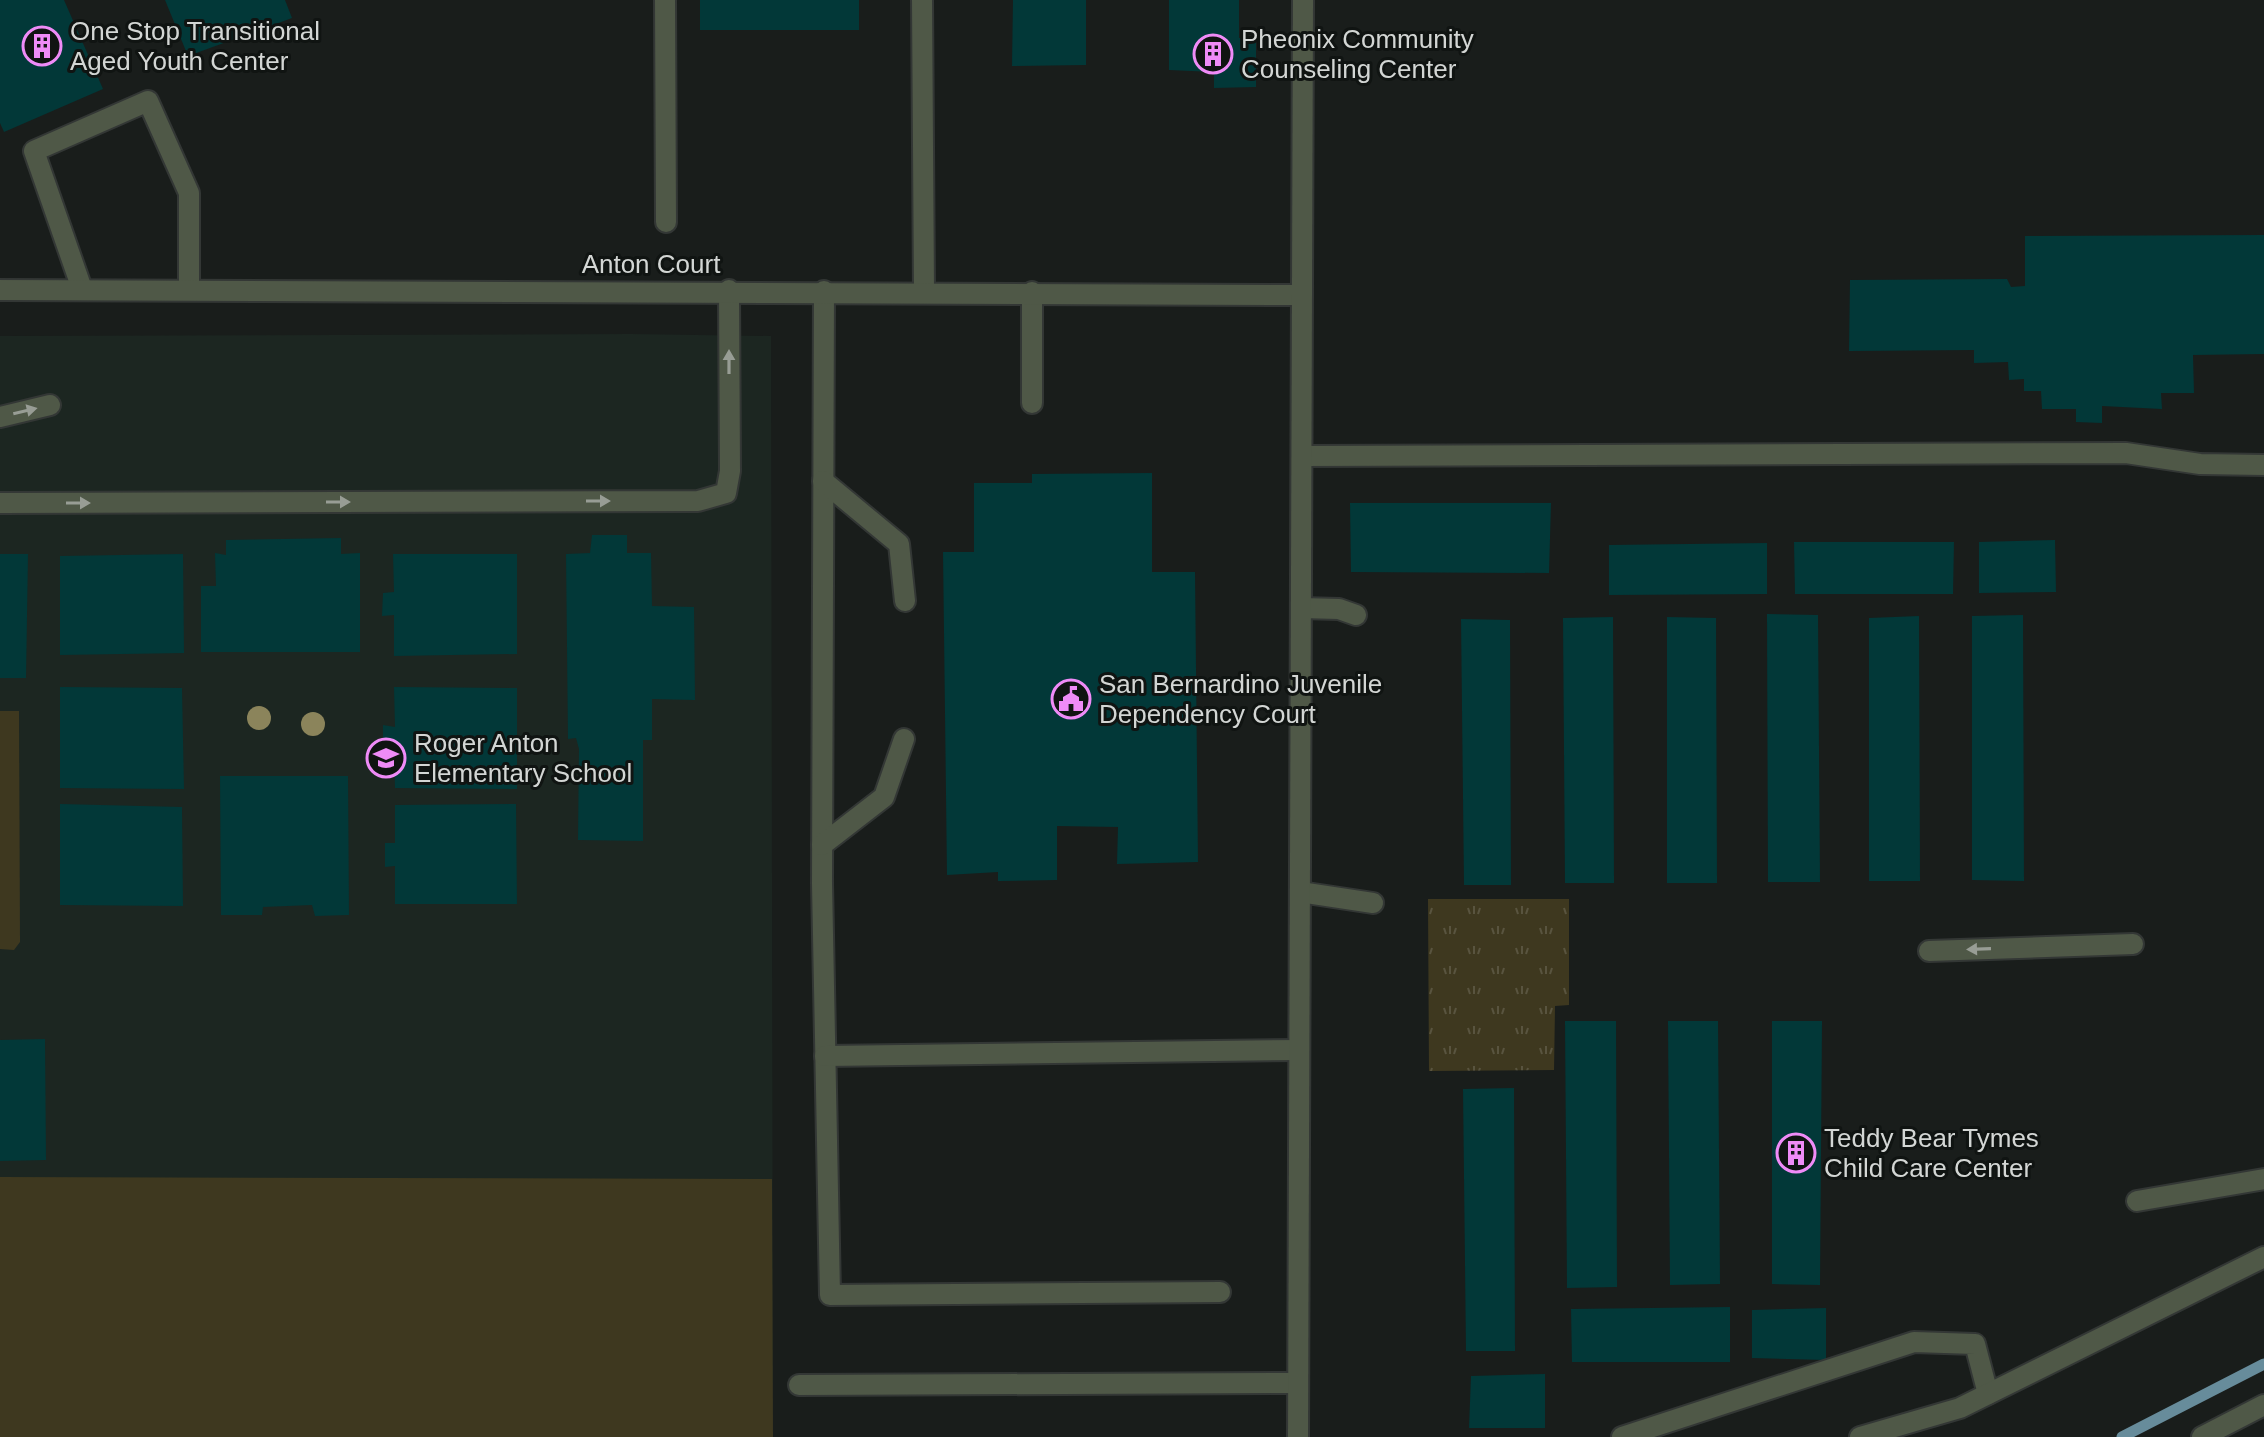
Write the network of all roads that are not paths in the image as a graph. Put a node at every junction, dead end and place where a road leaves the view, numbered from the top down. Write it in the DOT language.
graph roads {
  1 [pos="665,0"];
  2 [pos="922,0"];
  3 [pos="1303,0"];
  4 [pos="666,222"];
  5 [pos="189,288"];
  6 [pos="82,289"];
  7 [pos="0,290"];
  8 [pos="729,290"];
  9 [pos="824,291"];
  10 [pos="924,291"];
  11 [pos="1032,292"];
  12 [pos="1302,295"];
  13 [pos="1032,403"];
  14 [pos="50,405"];
  15 [pos="0,417"];
  16 [pos="1302,456"];
  17 [pos="2264,465"];
  18 [pos="823,481"];
  19 [pos="0,503"];
  20 [pos="905,601"];
  21 [pos="1301,608"];
  22 [pos="1356,615"];
  23 [pos="904,739"];
  24 [pos="822,845"];
  25 [pos="1300,892"];
  26 [pos="1373,903"];
  27 [pos="2133,944"];
  28 [pos="1929,951"];
  29 [pos="1299,1050"];
  30 [pos="825,1056"];
  31 [pos="2264,1179"];
  32 [pos="2137,1201"];
  33 [pos="2264,1257"];
  34 [pos="1220,1292"];
  35 [pos="1298,1383"];
  36 [pos="799,1385"];
  37 [pos="1988,1394"];
  38 [pos="2264,1405"];
  39 [pos="1298,1437"];
  40 [pos="1622,1437"];
  41 [pos="1860,1437"];
  42 [pos="2202,1437"];
  1 -- 4 [label="street"];
  2 -- 10 [label="street"];
  3 -- 12 [label="street"];
  5 -- 6 [label="street, Anton Court"];
  5 -- 6 [label="street"];
  5 -- 8 [label="street, Anton Court"];
  6 -- 7 [label="street, Anton Court"];
  8 -- 9 [label="street, Anton Court"];
  19 -- 8 [label="street, one-way"];
  9 -- 10 [label="street, Anton Court"];
  9 -- 18 [label="street"];
  10 -- 11 [label="street, Anton Court"];
  11 -- 12 [label="street, Anton Court"];
  11 -- 13 [label="street"];
  12 -- 16 [label="street"];
  15 -- 14 [label="street, one-way"];
  16 -- 17 [label="street"];
  16 -- 21 [label="street"];
  18 -- 20 [label="street"];
  18 -- 24 [label="street"];
  21 -- 22 [label="street"];
  21 -- 25 [label="street"];
  23 -- 24 [label="street"];
  24 -- 30 [label="street"];
  25 -- 26 [label="street"];
  25 -- 29 [label="street"];
  27 -- 28 [label="street, one-way"];
  29 -- 30 [label="street"];
  29 -- 35 [label="street"];
  30 -- 34 [label="street"];
  31 -- 32 [label="street"];
  33 -- 37 [label="street"];
  35 -- 36 [label="street"];
  35 -- 39 [label="street"];
  37 -- 40 [label="street"];
  37 -- 41 [label="street"];
  38 -- 42 [label="street"];
}
